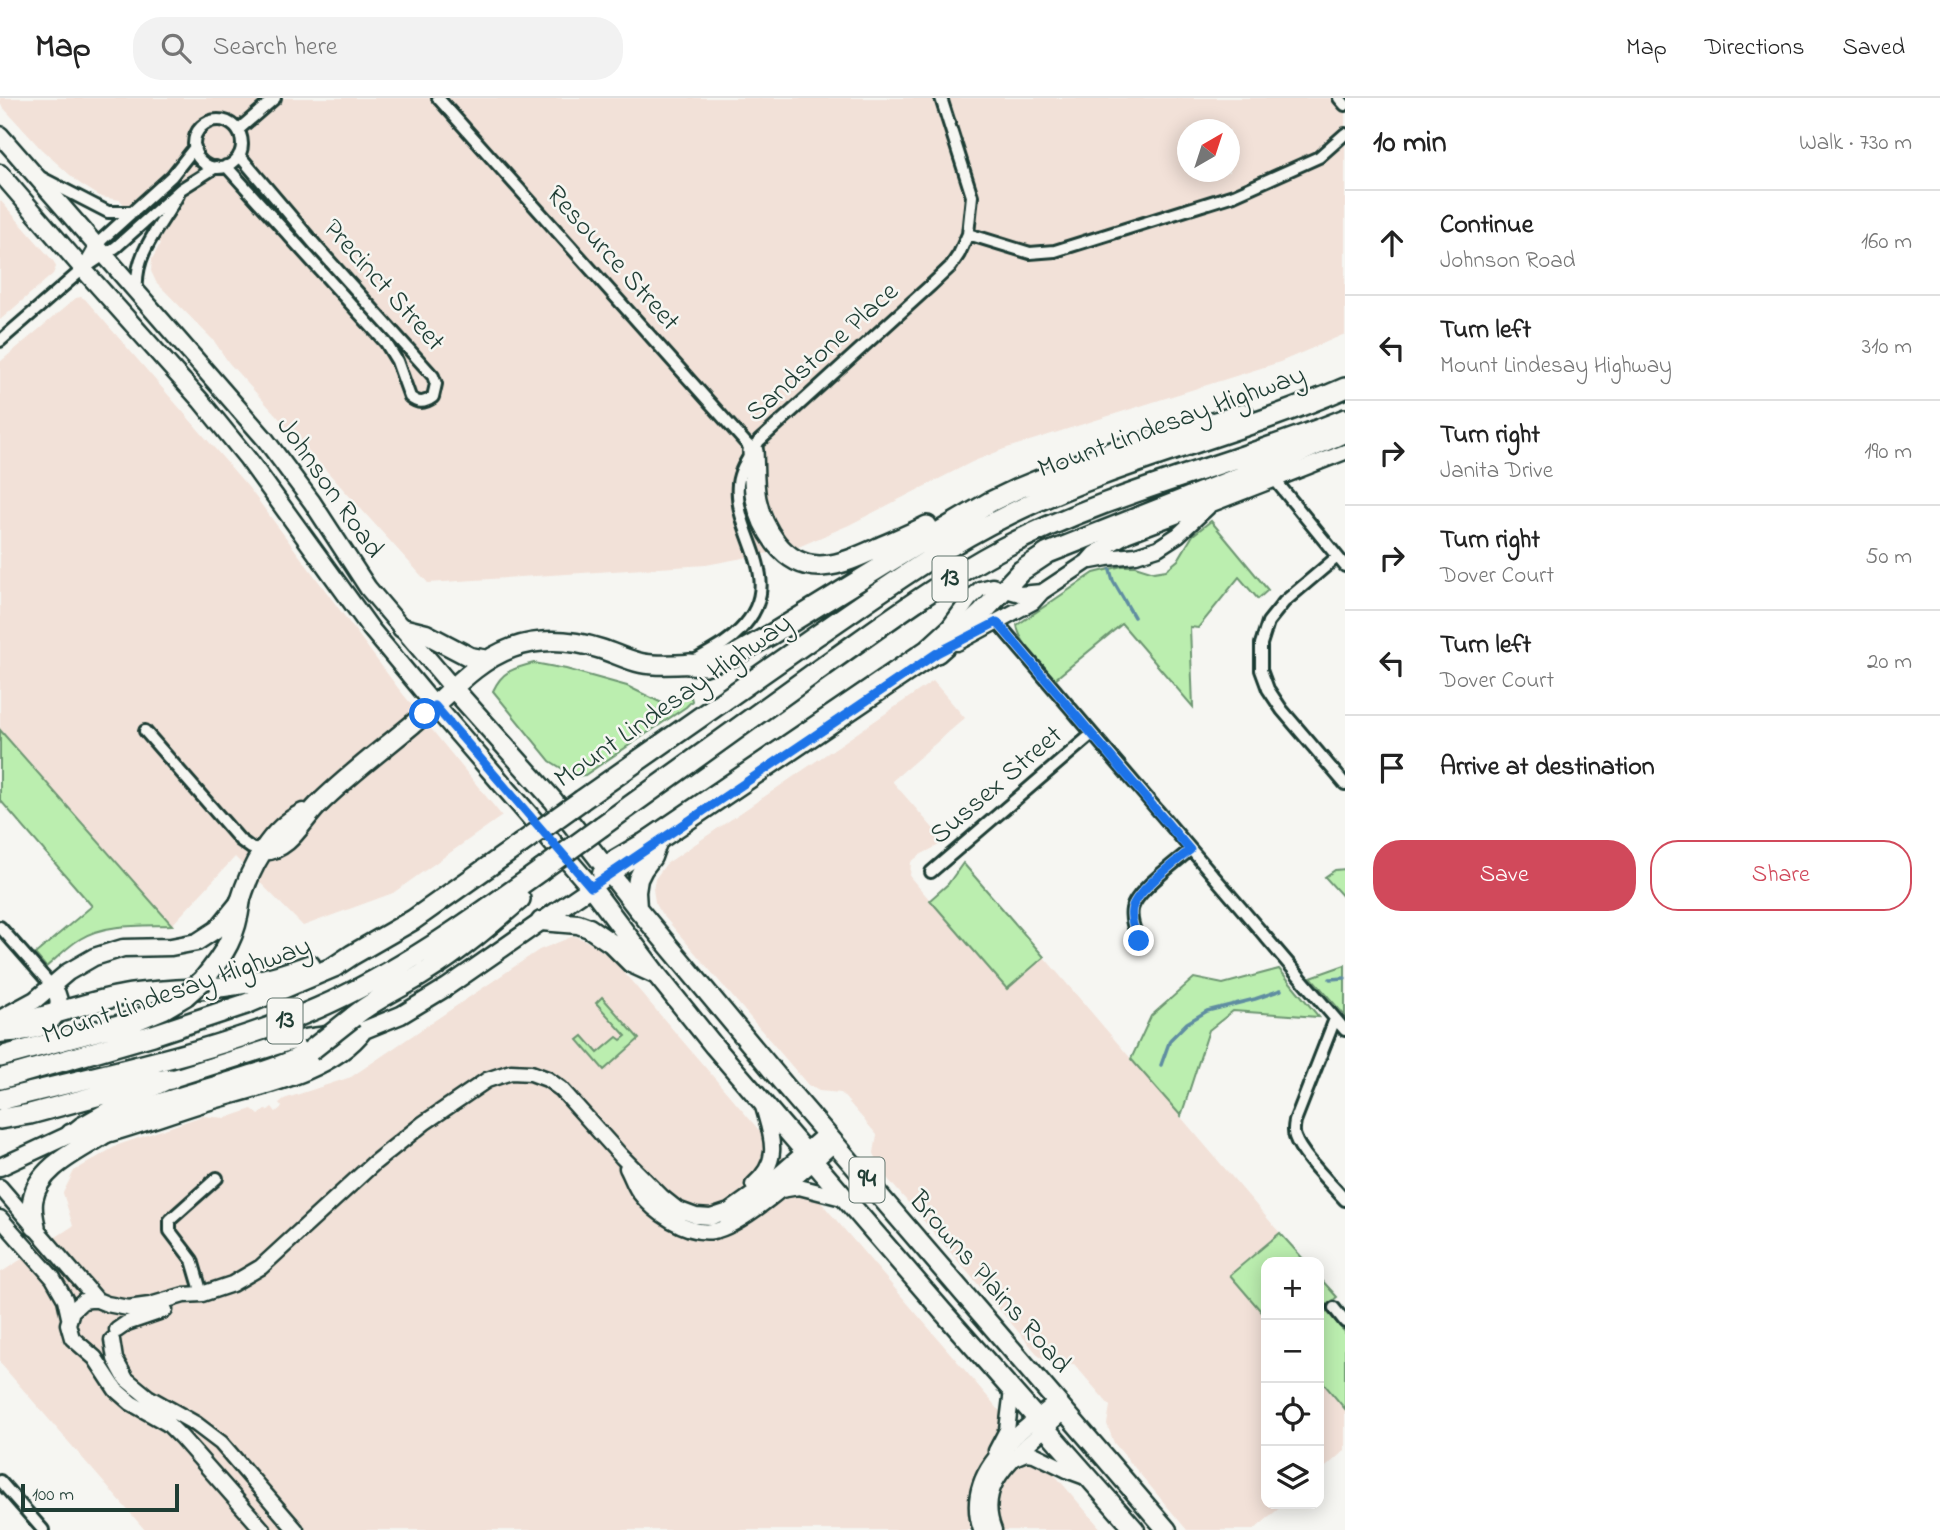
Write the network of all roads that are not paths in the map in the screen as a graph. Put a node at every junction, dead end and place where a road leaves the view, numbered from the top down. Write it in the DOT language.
graph roads {
  1 [pos="275,98"];
  2 [pos="438,98"];
  3 [pos="941,98"];
  4 [pos="1339,98"];
  5 [pos="1345,105"];
  6 [pos="238,130"];
  7 [pos="1345,134"];
  8 [pos="0,135"];
  9 [pos="195,147"];
  10 [pos="239,155"];
  11 [pos="221,167"];
  12 [pos="0,173"];
  13 [pos="34,173"];
  14 [pos="180,189"];
  15 [pos="275,198"];
  16 [pos="263,207"];
  17 [pos="134,212"];
  18 [pos="968,233"];
  19 [pos="101,250"];
  20 [pos="83,269"];
  21 [pos="137,292"];
  22 [pos="0,341"];
  23 [pos="1345,388"];
  24 [pos="1280,415"];
  25 [pos="1345,419"];
  26 [pos="1345,432"];
  27 [pos="753,451"];
  28 [pos="1345,452"];
  29 [pos="1275,480"];
  30 [pos="990,502"];
  31 [pos="1212,504"];
  32 [pos="1150,526"];
  33 [pos="1170,542"];
  34 [pos="1336,556"];
  35 [pos="1087,562"];
  36 [pos="1345,566"];
  37 [pos="1005,589"];
  38 [pos="1042,592"];
  39 [pos="997,622"];
  40 [pos="402,628"];
  41 [pos="937,653"];
  42 [pos="488,660"];
  43 [pos="689,664"];
  44 [pos="453,688"];
  45 [pos="435,706"];
  46 [pos="145,730"];
  47 [pos="1092,734"];
  48 [pos="1345,784"];
  49 [pos="657,843"];
  50 [pos="1190,850"];
  51 [pos="263,851"];
  52 [pos="608,870"];
  53 [pos="540,871"];
  54 [pos="931,872"];
  55 [pos="591,887"];
  56 [pos="240,902"];
  57 [pos="637,908"];
  58 [pos="541,921"];
  59 [pos="0,927"];
  60 [pos="1139,941"];
  61 [pos="352,955"];
  62 [pos="657,975"];
  63 [pos="52,986"];
  64 [pos="57,1012"];
  65 [pos="1335,1019"];
  66 [pos="0,1021"];
  67 [pos="358,1023"];
  68 [pos="1345,1030"];
  69 [pos="0,1034"];
  70 [pos="0,1056"];
  71 [pos="0,1079"];
  72 [pos="171,1079"];
  73 [pos="0,1100"];
  74 [pos="762,1102"];
  75 [pos="127,1115"];
  76 [pos="0,1119"];
  77 [pos="71,1134"];
  78 [pos="103,1135"];
  79 [pos="830,1138"];
  80 [pos="809,1156"];
  81 [pos="622,1157"];
  82 [pos="0,1167"];
  83 [pos="217,1178"];
  84 [pos="0,1187"];
  85 [pos="780,1190"];
  86 [pos="847,1199"];
  87 [pos="1345,1200"];
  88 [pos="743,1201"];
  89 [pos="0,1218"];
  90 [pos="35,1226"];
  91 [pos="202,1294"];
  92 [pos="102,1302"];
  93 [pos="1334,1308"];
  94 [pos="69,1317"];
  95 [pos="1345,1322"];
  96 [pos="115,1335"];
  97 [pos="83,1347"];
  98 [pos="1012,1390"];
  99 [pos="1061,1407"];
  100 [pos="1041,1423"];
  101 [pos="1013,1458"];
  102 [pos="993,1459"];
  103 [pos="1090,1479"];
  104 [pos="0,1481"];
  105 [pos="43,1530"];
  106 [pos="262,1530"];
  107 [pos="296,1530"];
  108 [pos="981,1530"];
  109 [pos="995,1530"];
  110 [pos="1135,1530"];
  111 [pos="1167,1530"];
  1 -- 6 [label="street"];
  2 -- 27 [label="street, Resource Street"];
  3 -- 18 [label="street, Sandstone Place"];
  4 -- 5 [label="street"];
  6 -- 9 [label="street"];
  6 -- 10 [label="street"];
  7 -- 18 [label="street"];
  8 -- 13 [label="main road, Johnson Road"];
  9 -- 11 [label="street"];
  9 -- 17 [label="street"];
  10 -- 11 [label="street"];
  10 -- 15 [label="street, Precinct Street"];
  11 -- 14 [label="street"];
  11 -- 16 [label="street, Precinct Street"];
  12 -- 20 [label="main road, Johnson Road"];
  13 -- 17 [label="street"];
  13 -- 19 [label="main road, Johnson Road"];
  14 -- 19 [label="street"];
  14 -- 21 [label="street"];
  15 -- 16 [label="street"];
  15 -- 16 [label="street, Precinct Street"];
  17 -- 19 [label="street"];
  18 -- 27 [label="street, Sandstone Place"];
  19 -- 20 [label="street"];
  19 -- 21 [label="main road, Johnson Road"];
  20 -- 22 [label="street"];
  20 -- 45 [label="main road, Johnson Road"];
  21 -- 40 [label="main road, Johnson Road"];
  23 -- 24 [label="highway, Mount Lindesay Highway / 13"];
  24 -- 30 [label="highway"];
  24 -- 61 [label="highway, Mount Lindesay Highway / 13, bridge"];
  25 -- 53 [label="highway, Mount Lindesay Highway / 13, bridge"];
  26 -- 37 [label="highway"];
  27 -- 30 [label="highway"];
  27 -- 43 [label="street, Sandstone Place"];
  28 -- 29 [label="street"];
  29 -- 31 [label="street"];
  29 -- 34 [label="street"];
  30 -- 43 [label="highway"];
  31 -- 32 [label="street"];
  31 -- 33 [label="street"];
  32 -- 33 [label="street"];
  32 -- 35 [label="street"];
  33 -- 35 [label="street"];
  34 -- 36 [label="street"];
  34 -- 48 [label="street"];
  35 -- 38 [label="street"];
  37 -- 38 [label="street"];
  37 -- 41 [label="highway"];
  37 -- 52 [label="street"];
  38 -- 39 [label="street"];
  39 -- 41 [label="street"];
  39 -- 47 [label="street"];
  40 -- 42 [label="main road"];
  40 -- 44 [label="main road, Johnson Road"];
  41 -- 49 [label="main road"];
  42 -- 43 [label="main road, Mount Lindesay Highway"];
  42 -- 44 [label="main road, Mount Lindesay Highway"];
  44 -- 45 [label="main road, Mount Lindesay Highway"];
  44 -- 52 [label="main road, Johnson Road"];
  45 -- 51 [label="main road, Mount Lindesay Highway"];
  45 -- 55 [label="main road, Johnson Road"];
  46 -- 51 [label="street"];
  47 -- 50 [label="street"];
  47 -- 54 [label="street, Sussex Street"];
  49 -- 52 [label="main road"];
  49 -- 57 [label="main road"];
  50 -- 60 [label="street"];
  50 -- 65 [label="street"];
  51 -- 56 [label="main road, Mount Lindesay Highway"];
  52 -- 55 [label="main road"];
  52 -- 57 [label="main road, Browns Plains Road / 94"];
  53 -- 67 [label="highway"];
  53 -- 73 [label="highway, Mount Lindesay Highway / 13"];
  55 -- 58 [label="main road"];
  55 -- 62 [label="main road, Browns Plains Road / 94"];
  56 -- 63 [label="main road"];
  56 -- 70 [label="highway, bridge"];
  57 -- 79 [label="main road, Browns Plains Road / 94"];
  58 -- 62 [label="main road"];
  58 -- 67 [label="main road"];
  59 -- 63 [label="street"];
  61 -- 64 [label="highway"];
  61 -- 71 [label="highway, Mount Lindesay Highway / 13"];
  62 -- 74 [label="main road, Browns Plains Road / 94"];
  63 -- 64 [label="main road"];
  63 -- 66 [label="main road"];
  64 -- 66 [label="highway"];
  64 -- 69 [label="main road"];
  65 -- 68 [label="street"];
  65 -- 87 [label="street"];
  67 -- 72 [label="main road"];
  67 -- 75 [label="highway, bridge"];
  67 -- 78 [label="main road"];
  72 -- 76 [label="highway"];
  72 -- 77 [label="main road"];
  74 -- 80 [label="main road, Browns Plains Road / 94"];
  74 -- 88 [label="street"];
  75 -- 77 [label="highway"];
  75 -- 78 [label="highway"];
  77 -- 82 [label="main road"];
  78 -- 90 [label="highway"];
  79 -- 80 [label="street"];
  79 -- 99 [label="main road, Browns Plains Road / 94"];
  80 -- 85 [label="street"];
  80 -- 86 [label="main road, Browns Plains Road / 94"];
  80 -- 88 [label="street"];
  81 -- 85 [label="street"];
  81 -- 88 [label="street"];
  81 -- 91 [label="street"];
  83 -- 91 [label="street"];
  84 -- 90 [label="street"];
  85 -- 86 [label="street"];
  86 -- 98 [label="main road, Browns Plains Road / 94"];
  89 -- 94 [label="street"];
  90 -- 92 [label="street"];
  91 -- 92 [label="street"];
  91 -- 96 [label="street"];
  92 -- 94 [label="street"];
  92 -- 96 [label="street"];
  93 -- 95 [label="street"];
  94 -- 97 [label="street"];
  96 -- 97 [label="street"];
  96 -- 107 [label="street"];
  97 -- 106 [label="street"];
  98 -- 100 [label="main road, Browns Plains Road / 94"];
  98 -- 102 [label="street"];
  99 -- 100 [label="street"];
  99 -- 111 [label="main road, Browns Plains Road / 94"];
  100 -- 101 [label="street"];
  100 -- 102 [label="street"];
  100 -- 103 [label="main road, Browns Plains Road / 94"];
  101 -- 103 [label="street"];
  101 -- 109 [label="street"];
  102 -- 108 [label="street"];
  103 -- 110 [label="main road, Browns Plains Road / 94"];
  104 -- 105 [label="street"];
}
